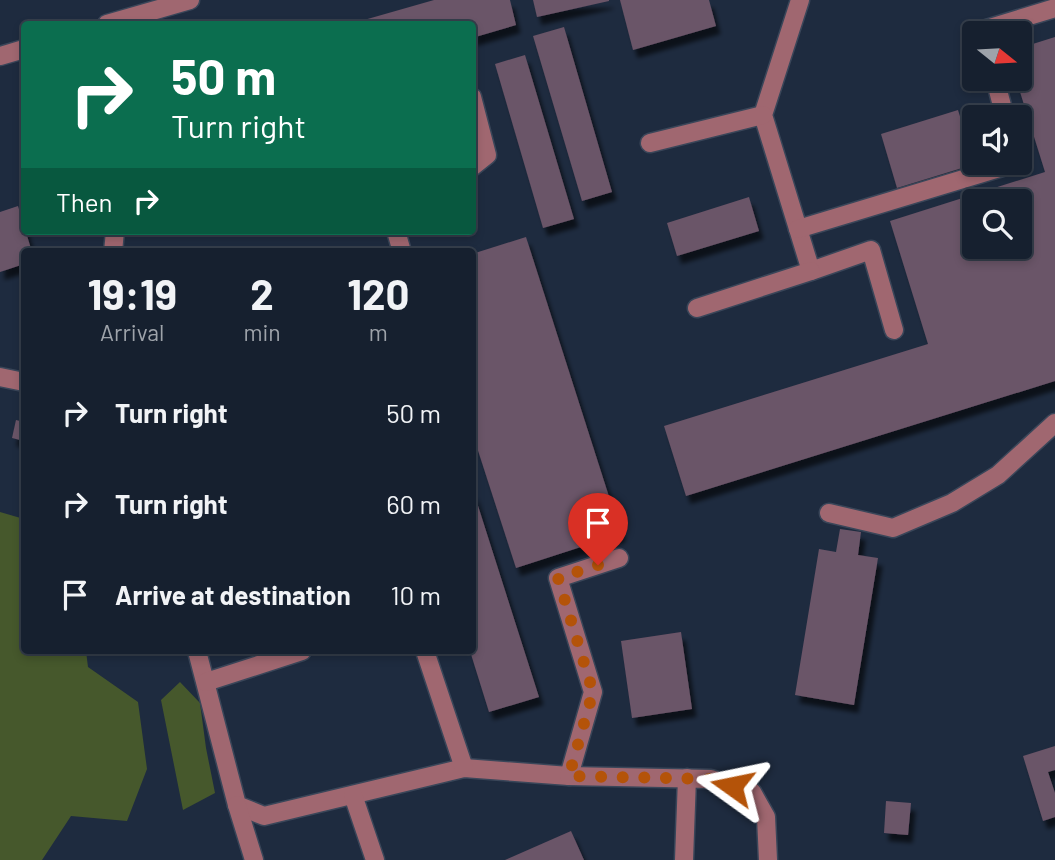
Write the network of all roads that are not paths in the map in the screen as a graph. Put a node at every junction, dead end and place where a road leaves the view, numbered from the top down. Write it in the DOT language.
graph roads {
  1 [pos="190,0"];
  2 [pos="800,0"];
  3 [pos="1055,8"];
  4 [pos="117,21"];
  5 [pos="1012,21"];
  6 [pos="21,50"];
  7 [pos="0,56"];
  8 [pos="476,114"];
  9 [pos="762,116"];
  10 [pos="650,143"];
  11 [pos="476,164"];
  12 [pos="976,175"];
  13 [pos="798,229"];
  14 [pos="811,271"];
  15 [pos="697,308"];
  16 [pos="894,330"];
  17 [pos="0,377"];
  18 [pos="21,381"];
  19 [pos="1055,423"];
  20 [pos="829,513"];
  21 [pos="619,558"];
  22 [pos="198,654"];
  23 [pos="293,654"];
  24 [pos="426,654"];
  25 [pos="206,682"];
  26 [pos="464,768"];
  27 [pos="569,776"];
  28 [pos="687,778"];
  29 [pos="354,795"];
  30 [pos="237,805"];
  31 [pos="254,860"];
  32 [pos="375,860"];
  33 [pos="684,860"];
  34 [pos="768,860"];
  1 -- 4 [label="lane"];
  2 -- 9 [label="lane"];
  3 -- 5 [label="lane"];
  6 -- 7 [label="lane"];
  8 -- 11 [label="lane"];
  9 -- 10 [label="lane"];
  9 -- 13 [label="lane"];
  12 -- 13 [label="lane"];
  13 -- 14 [label="lane"];
  14 -- 15 [label="lane"];
  14 -- 16 [label="lane"];
  17 -- 18 [label="lane"];
  19 -- 20 [label="lane"];
  21 -- 27 [label="lane"];
  22 -- 25 [label="lane"];
  23 -- 25 [label="lane"];
  24 -- 26 [label="lane"];
  25 -- 30 [label="lane"];
  26 -- 27 [label="lane"];
  26 -- 29 [label="lane"];
  27 -- 28 [label="lane"];
  28 -- 33 [label="lane"];
  28 -- 34 [label="lane"];
  29 -- 30 [label="lane"];
  29 -- 32 [label="lane"];
  30 -- 31 [label="lane"];
}
